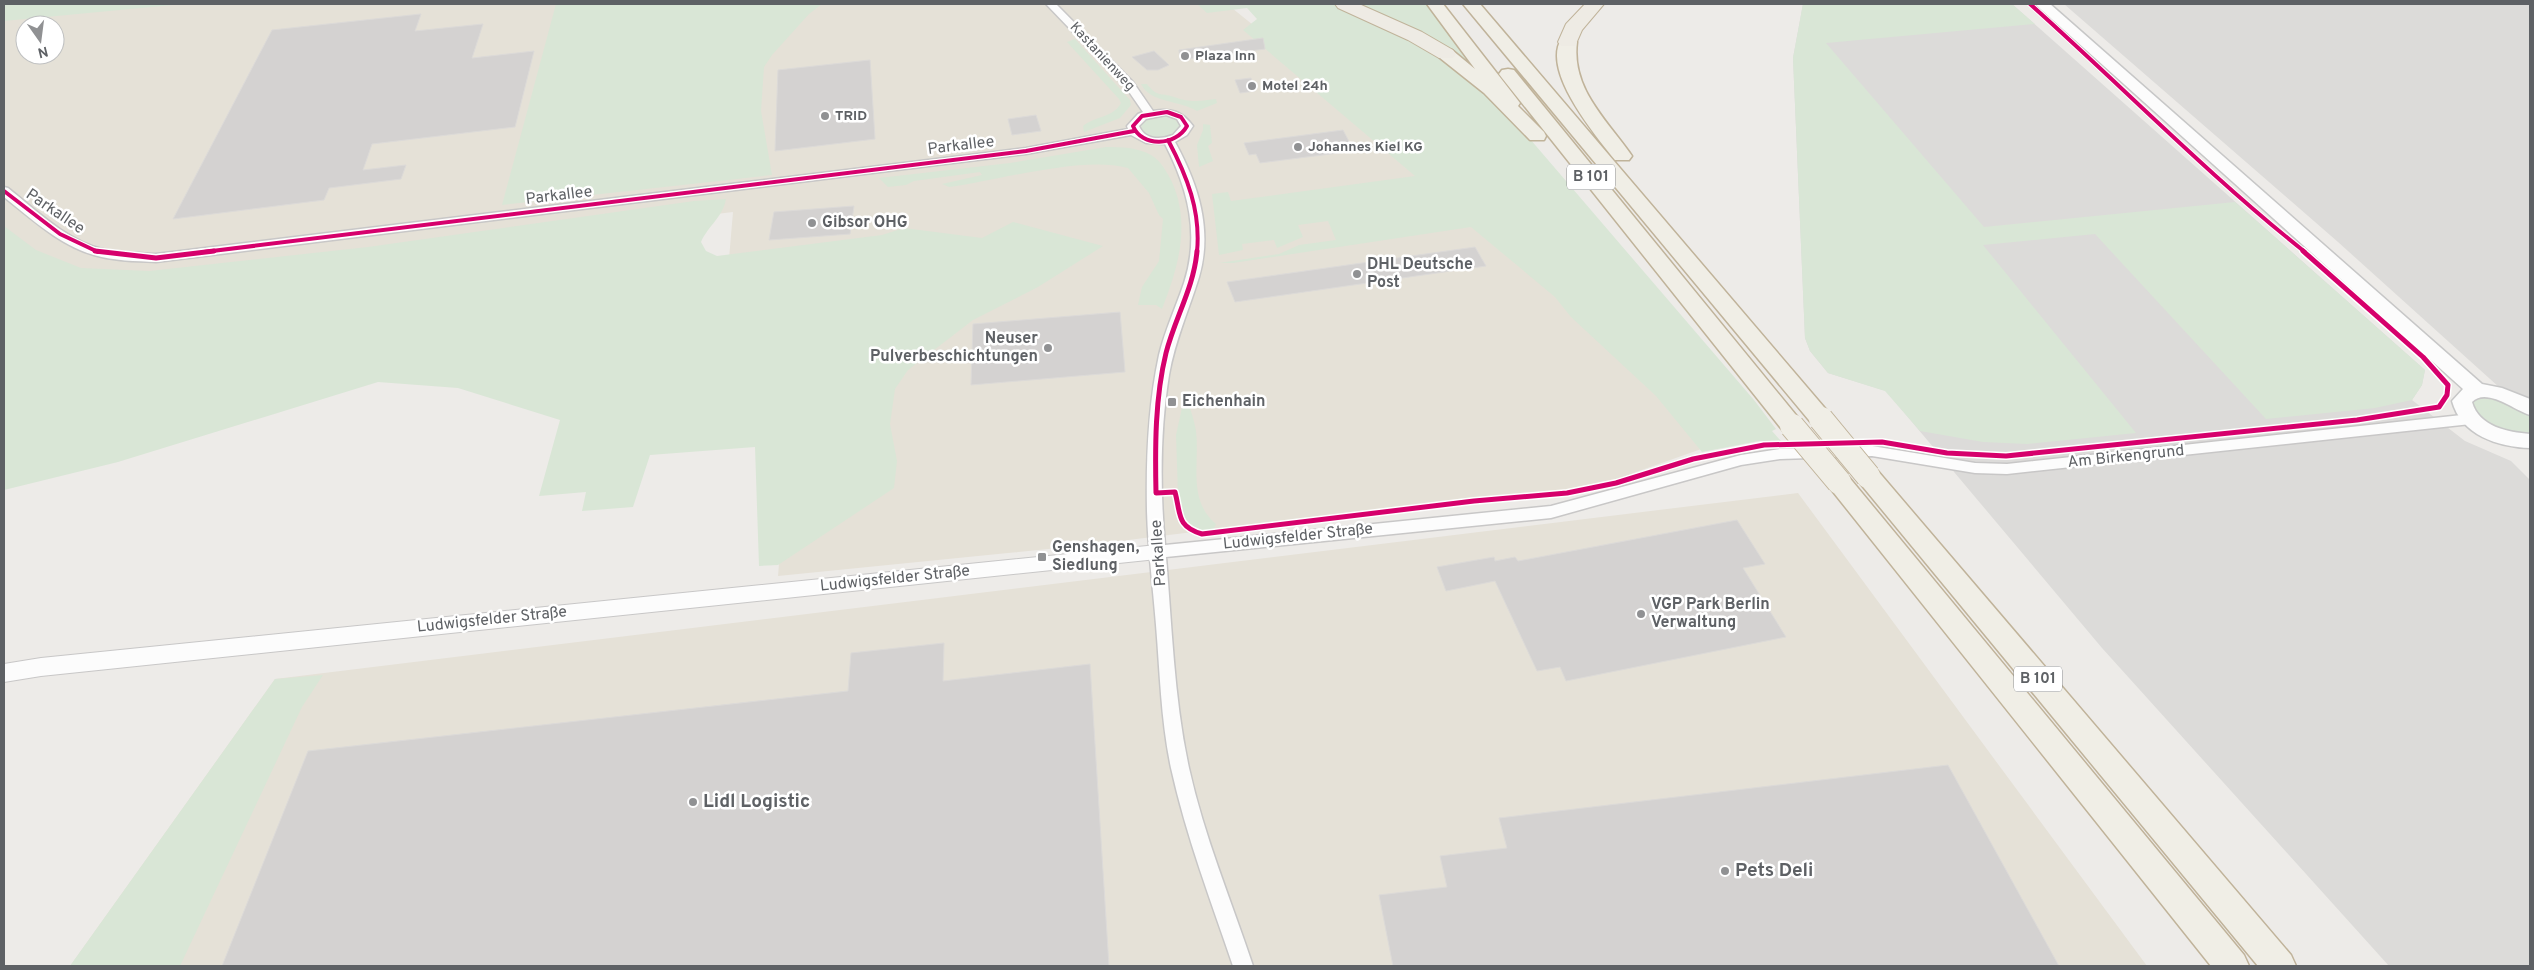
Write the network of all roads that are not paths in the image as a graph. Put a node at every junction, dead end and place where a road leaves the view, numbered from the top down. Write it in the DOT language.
graph roads {
  1 [pos="1051,4"];
  2 [pos="1344,4"];
  3 [pos="1435,4"];
  4 [pos="1452,4"];
  5 [pos="1471,4"];
  6 [pos="1489,4"];
  7 [pos="1595,4"];
  8 [pos="2042,4"];
  9 [pos="1568,42"];
  10 [pos="1446,54"];
  11 [pos="1150,114"];
  12 [pos="1134,131"];
  13 [pos="1537,136"];
  14 [pos="1168,140"];
  15 [pos="1622,156"];
  16 [pos="4,191"];
  17 [pos="1758,342"];
  18 [pos="1730,349"];
  19 [pos="2478,392"];
  20 [pos="2530,408"];
  21 [pos="2471,419"];
  22 [pos="2530,440"];
  23 [pos="1780,454"];
  24 [pos="1157,552"];
  25 [pos="4,673"];
  26 [pos="1243,966"];
  27 [pos="2232,966"];
  28 [pos="2279,966"];
  1 -- 11 [label="street, Kastanienweg"];
  2 -- 10 [label="highway"];
  3 -- 13 [label="highway, B 101"];
  4 -- 18 [label="highway, B 101"];
  5 -- 17 [label="highway, B 101"];
  6 -- 15 [label="highway, B 101"];
  7 -- 9 [label="highway"];
  8 -- 19 [label="main road"];
  9 -- 15 [label="highway"];
  10 -- 13 [label="highway"];
  11 -- 12 [label="street"];
  11 -- 14 [label="street"];
  12 -- 14 [label="street"];
  12 -- 16 [label="street, Parkallee"];
  13 -- 18 [label="highway, B 101"];
  14 -- 24 [label="street, Parkallee"];
  15 -- 17 [label="highway, B 101"];
  17 -- 28 [label="highway, B 101, bridge"];
  18 -- 27 [label="highway, B 101, bridge"];
  19 -- 20 [label="main road"];
  19 -- 21 [label="main road"];
  21 -- 22 [label="main road"];
  21 -- 23 [label="street, Am Birkengrund"];
  23 -- 24 [label="street, Ludwigsfelder Straße"];
  24 -- 25 [label="street, Ludwigsfelder Straße"];
  24 -- 26 [label="street, Parkallee"];
}
